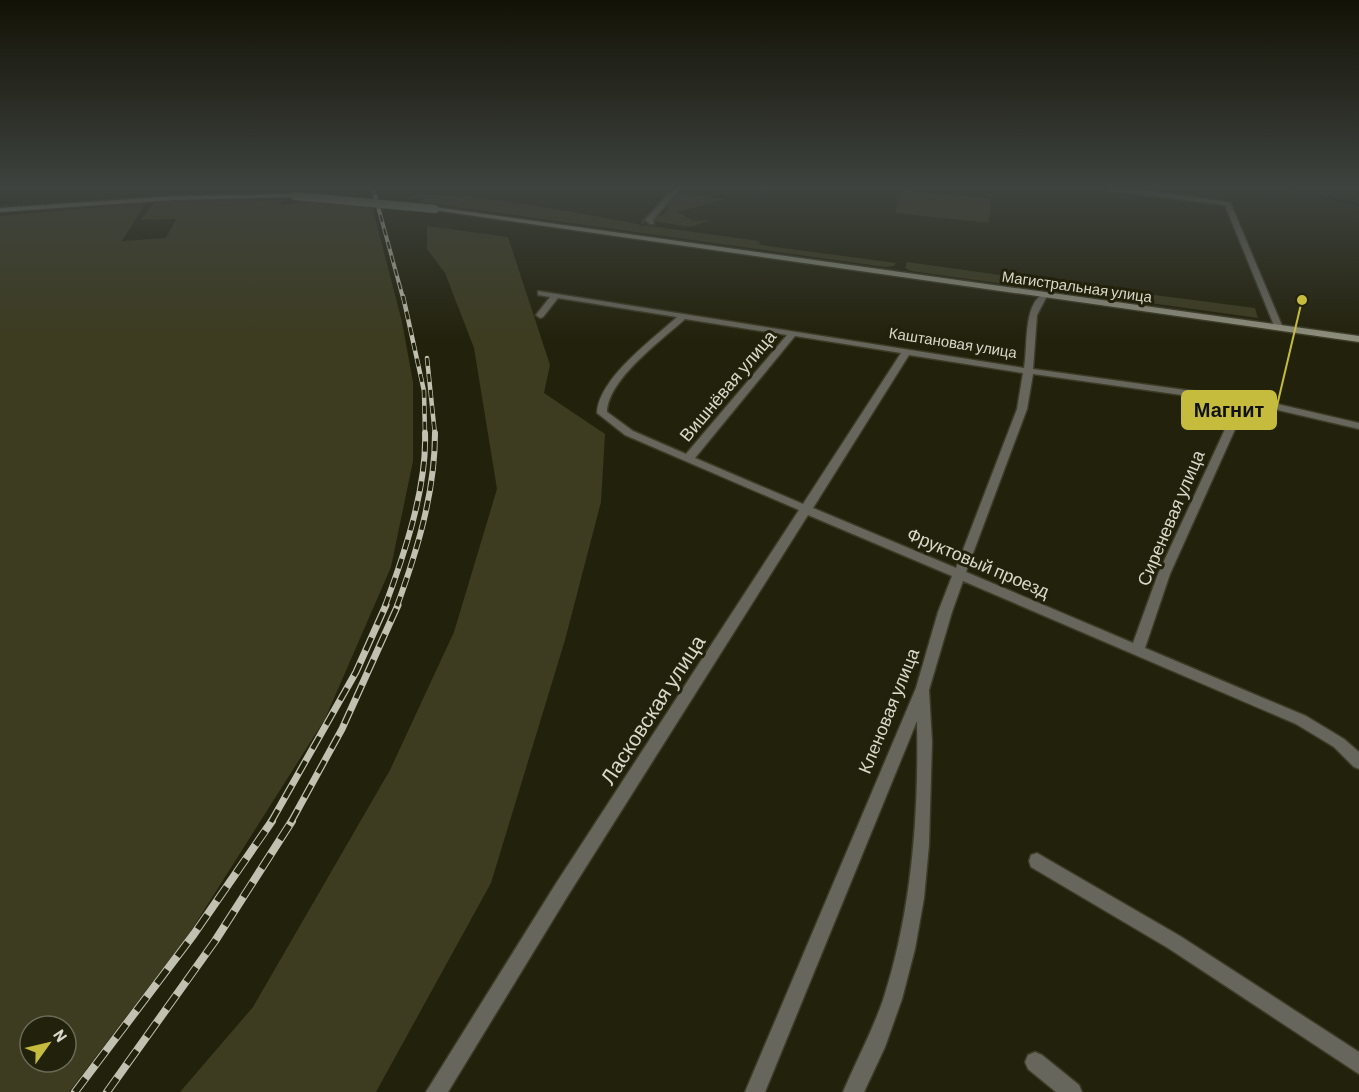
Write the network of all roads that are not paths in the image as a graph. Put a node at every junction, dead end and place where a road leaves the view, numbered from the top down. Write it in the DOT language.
graph roads {
  1 [pos="635,239"];
  2 [pos="1244,239"];
  3 [pos="541,293"];
  4 [pos="555,296"];
  5 [pos="1042,300"];
  6 [pos="540,315"];
  7 [pos="682,317"];
  8 [pos="1280,328"];
  9 [pos="792,334"];
  10 [pos="1359,339"];
  11 [pos="907,351"];
  12 [pos="1028,370"];
  13 [pos="1236,400"];
  14 [pos="1359,426"];
  15 [pos="688,459"];
  16 [pos="807,510"];
  17 [pos="961,574"];
  18 [pos="1137,650"];
  19 [pos="923,688"];
  20 [pos="1359,762"];
  21 [pos="1036,861"];
  22 [pos="1035,1062"];
  23 [pos="1359,1064"];
  24 [pos="436,1092"];
  25 [pos="755,1092"];
  26 [pos="853,1092"];
  27 [pos="1072,1092"];
  1 -- 5 [label="main road, Магистральная улица, bridge"];
  2 -- 8 [label="street"];
  3 -- 4 [label="street, Каштановая улица"];
  4 -- 6 [label="street"];
  4 -- 7 [label="street, Каштановая улица"];
  5 -- 8 [label="main road, Магистральная улица"];
  5 -- 12 [label="street, Кленовая улица"];
  7 -- 9 [label="street, Каштановая улица"];
  7 -- 15 [label="street, Фруктовый проезд"];
  8 -- 10 [label="main road, Магистральная улица"];
  9 -- 11 [label="street, Каштановая улица"];
  9 -- 15 [label="street, Вишнёвая улица"];
  11 -- 12 [label="street, Каштановая улица"];
  11 -- 16 [label="street, Ласковская улица"];
  12 -- 13 [label="street, Каштановая улица"];
  12 -- 17 [label="street, Кленовая улица"];
  13 -- 14 [label="street, Каштановая улица"];
  13 -- 18 [label="street, Сиреневая улица"];
  15 -- 16 [label="street, Фруктовый проезд"];
  16 -- 17 [label="street, Фруктовый проезд"];
  16 -- 24 [label="street, Ласковская улица"];
  17 -- 18 [label="street, Фруктовый проезд"];
  17 -- 19 [label="street, Кленовая улица"];
  18 -- 20 [label="street, Фруктовый проезд"];
  19 -- 25 [label="street, Кленовая улица"];
  19 -- 26 [label="street"];
  21 -- 23 [label="street"];
  22 -- 27 [label="street"];
}
